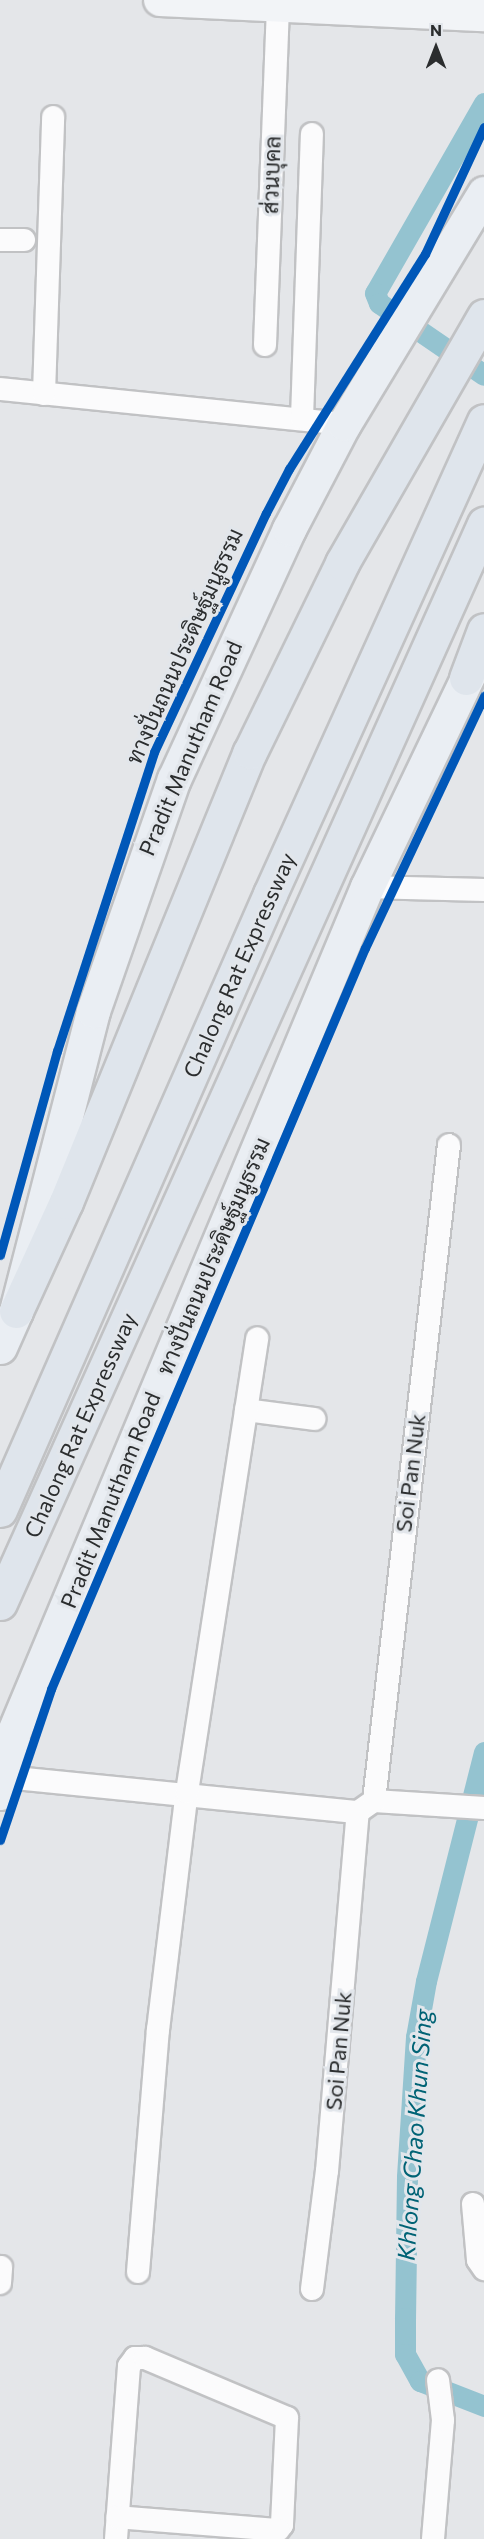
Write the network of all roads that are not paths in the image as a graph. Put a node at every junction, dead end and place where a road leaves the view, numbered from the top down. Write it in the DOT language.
graph roads {
  1 [pos="160,0"];
  2 [pos="278,3"];
  3 [pos="416,6"];
  4 [pos="480,15"];
  5 [pos="54,117"];
  6 [pos="312,134"];
  7 [pos="484,193"];
  8 [pos="0,240"];
  9 [pos="24,240"];
  10 [pos="484,316"];
  11 [pos="265,345"];
  12 [pos="0,389"];
  13 [pos="44,394"];
  14 [pos="302,418"];
  15 [pos="484,421"];
  16 [pos="344,424"];
  17 [pos="484,524"];
  18 [pos="484,630"];
  19 [pos="484,644"];
  20 [pos="466,678"];
  21 [pos="367,887"];
  22 [pos="484,890"];
  23 [pos="449,1145"];
  24 [pos="16,1311"];
  25 [pos="257,1338"];
  26 [pos="0,1347"];
  27 [pos="246,1410"];
  28 [pos="314,1419"];
  29 [pos="0,1510"];
  30 [pos="0,1603"];
  31 [pos="2,1778"];
  32 [pos="187,1792"];
  33 [pos="366,1807"];
  34 [pos="484,1808"];
  35 [pos="473,2204"];
  36 [pos="484,2269"];
  37 [pos="138,2272"];
  38 [pos="312,2289"];
  39 [pos="440,2390"];
  40 [pos="117,2528"];
  41 [pos="434,2539"];
  1 -- 2 [label="main road"];
  2 -- 3 [label="main road"];
  2 -- 11 [label="street, ส่วนบุคล"];
  3 -- 4 [label="main road"];
  5 -- 13 [label="street"];
  6 -- 14 [label="street"];
  7 -- 16 [label="main road, Pradit Manutham Road"];
  8 -- 9 [label="street"];
  10 -- 24 [label="highway"];
  12 -- 13 [label="street"];
  13 -- 14 [label="street"];
  14 -- 16 [label="street"];
  15 -- 29 [label="highway, Chalong Rat Expressway"];
  16 -- 24 [label="main road, Pradit Manutham Road"];
  17 -- 30 [label="highway, Chalong Rat Expressway"];
  18 -- 20 [label="highway"];
  19 -- 20 [label="main road, Pradit Manutham Road"];
  20 -- 21 [label="main road, Pradit Manutham Road"];
  21 -- 22 [label="street"];
  21 -- 31 [label="main road, Pradit Manutham Road"];
  23 -- 33 [label="street, Soi Pan Nuk"];
  24 -- 26 [label="main road, Pradit Manutham Road"];
  25 -- 27 [label="street"];
  27 -- 28 [label="street"];
  27 -- 32 [label="street"];
  31 -- 32 [label="street"];
  32 -- 33 [label="street"];
  32 -- 37 [label="street"];
  33 -- 34 [label="street"];
  33 -- 38 [label="street, Soi Pan Nuk"];
  35 -- 36 [label="street"];
  39 -- 41 [label="street"];
  40 -- 40 [label="street"];
}
